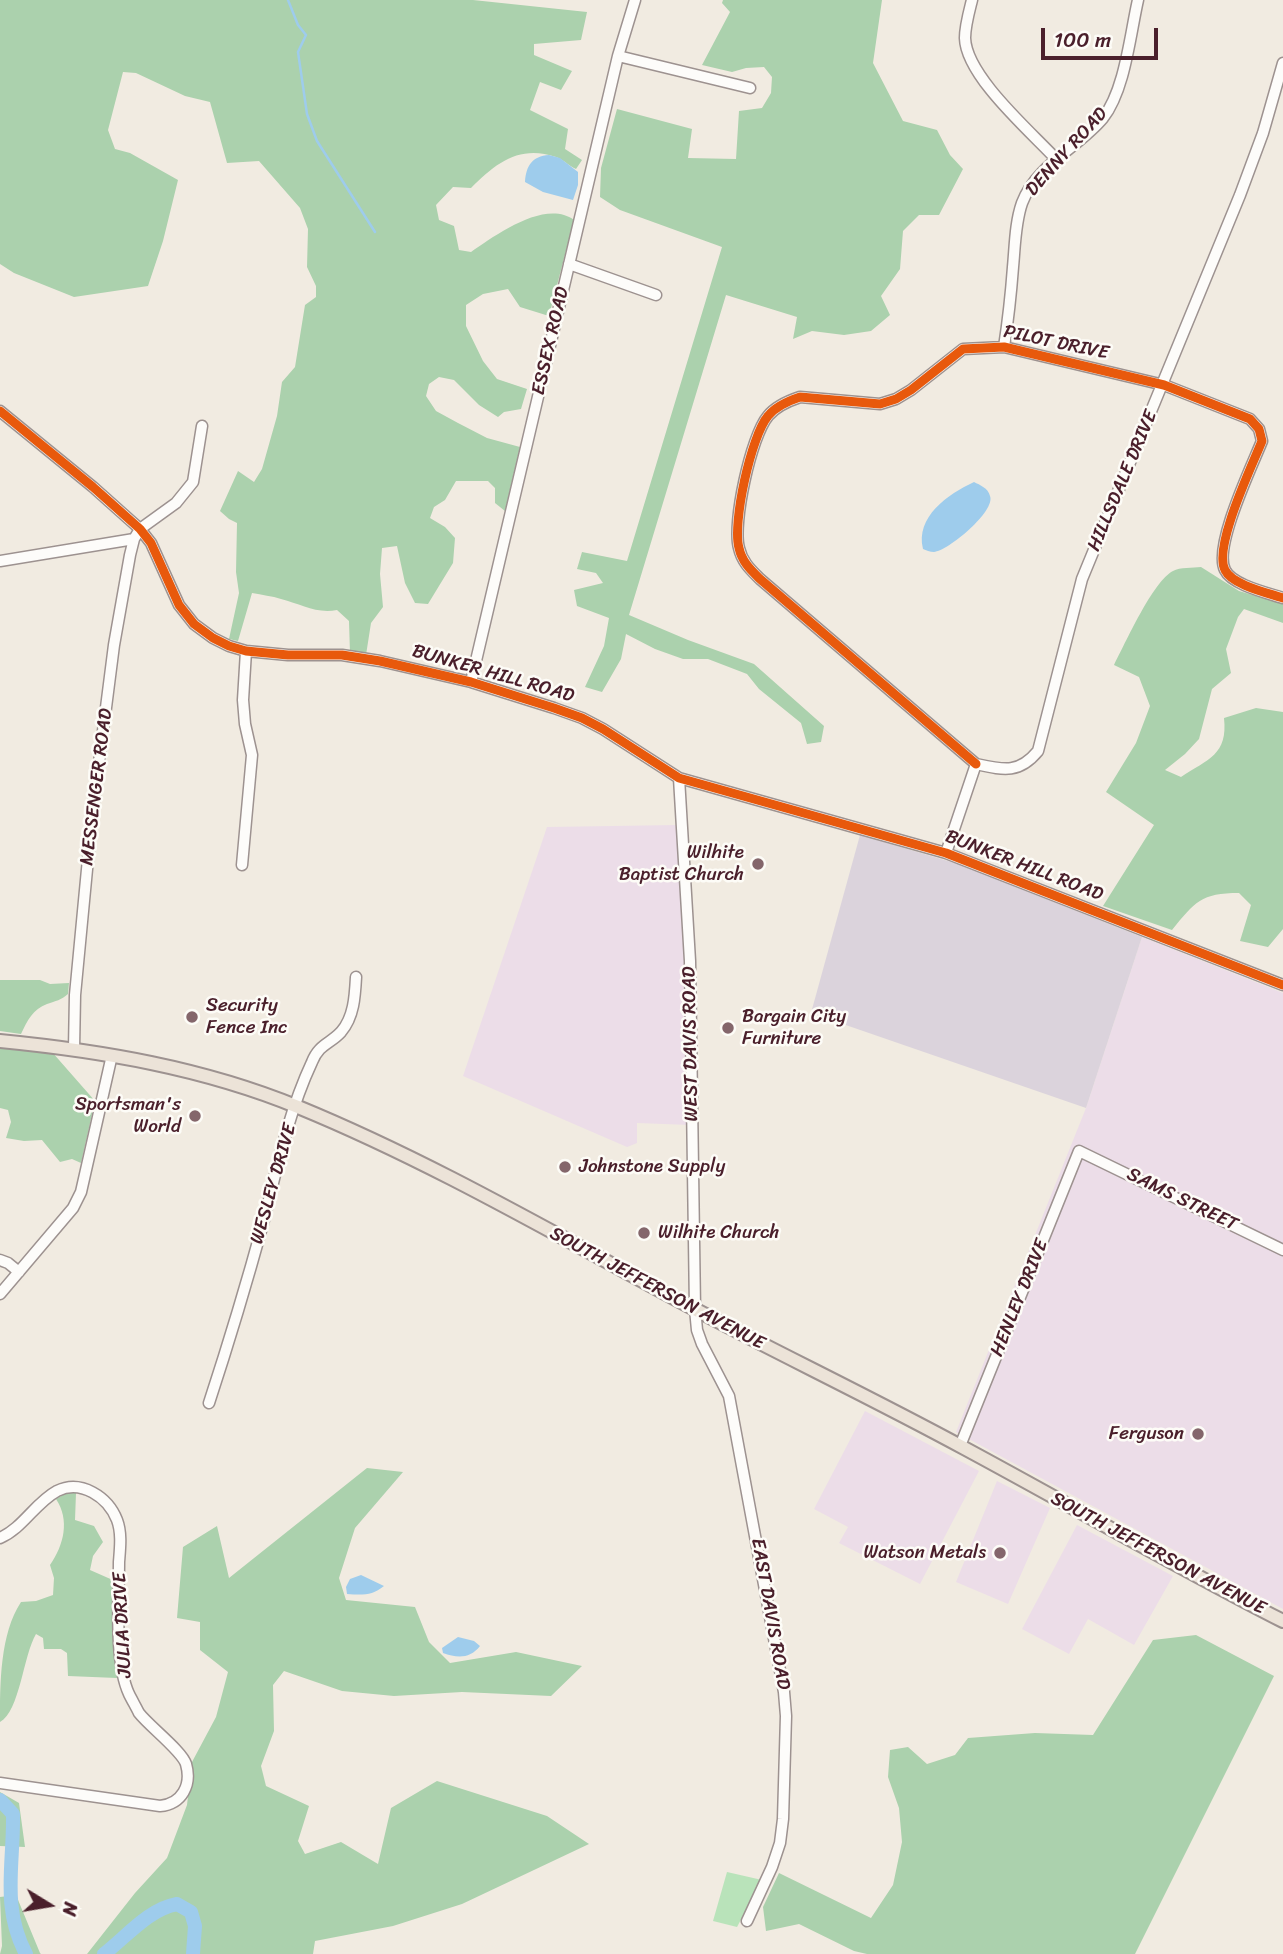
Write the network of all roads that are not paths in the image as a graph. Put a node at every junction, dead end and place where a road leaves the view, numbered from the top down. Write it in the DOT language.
graph roads {
  1 [pos="635,0"];
  2 [pos="972,0"];
  3 [pos="1138,0"];
  4 [pos="618,56"];
  5 [pos="1283,63"];
  6 [pos="750,88"];
  7 [pos="1056,159"];
  8 [pos="569,264"];
  9 [pos="656,295"];
  10 [pos="1004,347"];
  11 [pos="1164,385"];
  12 [pos="0,411"];
  13 [pos="202,426"];
  14 [pos="140,529"];
  15 [pos="134,539"];
  16 [pos="0,561"];
  17 [pos="1283,598"];
  18 [pos="246,651"];
  19 [pos="471,682"];
  20 [pos="976,764"];
  21 [pos="679,778"];
  22 [pos="946,853"];
  23 [pos="242,865"];
  24 [pos="356,976"];
  25 [pos="1283,985"];
  26 [pos="0,1041"];
  27 [pos="74,1049"];
  28 [pos="111,1055"];
  29 [pos="296,1106"];
  30 [pos="1079,1151"];
  31 [pos="1283,1250"];
  32 [pos="0,1261"];
  33 [pos="19,1272"];
  34 [pos="0,1294"];
  35 [pos="695,1309"];
  36 [pos="209,1403"];
  37 [pos="960,1446"];
  38 [pos="0,1538"];
  39 [pos="1283,1621"];
  40 [pos="0,1783"];
  41 [pos="747,1921"];
  1 -- 4 [label="street, ESSEX ROAD"];
  2 -- 7 [label="street"];
  3 -- 7 [label="street, DENNY ROAD"];
  4 -- 6 [label="street"];
  4 -- 8 [label="street, ESSEX ROAD"];
  5 -- 11 [label="street, HILLSDALE DRIVE"];
  7 -- 10 [label="street, DENNY ROAD"];
  8 -- 9 [label="street"];
  8 -- 19 [label="street, ESSEX ROAD"];
  10 -- 11 [label="street, PILOT DRIVE"];
  10 -- 20 [label="street, PILOT DRIVE"];
  11 -- 17 [label="street, PILOT DRIVE"];
  11 -- 20 [label="street, HILLSDALE DRIVE"];
  12 -- 14 [label="street, BUNKER HILL ROAD"];
  13 -- 14 [label="street"];
  14 -- 15 [label="street, MESSENGER ROAD"];
  14 -- 18 [label="street, BUNKER HILL ROAD"];
  15 -- 16 [label="street"];
  15 -- 27 [label="street, MESSENGER ROAD"];
  18 -- 19 [label="street, BUNKER HILL ROAD"];
  18 -- 23 [label="street"];
  19 -- 21 [label="street, BUNKER HILL ROAD"];
  20 -- 22 [label="street"];
  21 -- 22 [label="street, BUNKER HILL ROAD"];
  21 -- 35 [label="street, WEST DAVIS ROAD"];
  22 -- 25 [label="street, BUNKER HILL ROAD"];
  24 -- 29 [label="street, WESLEY DRIVE"];
  26 -- 27 [label="main road, SOUTH JEFFERSON AVENUE"];
  27 -- 28 [label="main road, SOUTH JEFFERSON AVENUE"];
  28 -- 29 [label="main road, SOUTH JEFFERSON AVENUE"];
  28 -- 33 [label="street"];
  29 -- 35 [label="main road, SOUTH JEFFERSON AVENUE"];
  29 -- 36 [label="street, WESLEY DRIVE"];
  30 -- 31 [label="street, SAMS STREET"];
  30 -- 37 [label="street, HENLEY DRIVE"];
  32 -- 33 [label="street"];
  33 -- 34 [label="street"];
  35 -- 37 [label="main road, SOUTH JEFFERSON AVENUE"];
  35 -- 41 [label="street, EAST DAVIS ROAD"];
  37 -- 39 [label="main road, SOUTH JEFFERSON AVENUE"];
  38 -- 40 [label="street, JULIA DRIVE"];
}
